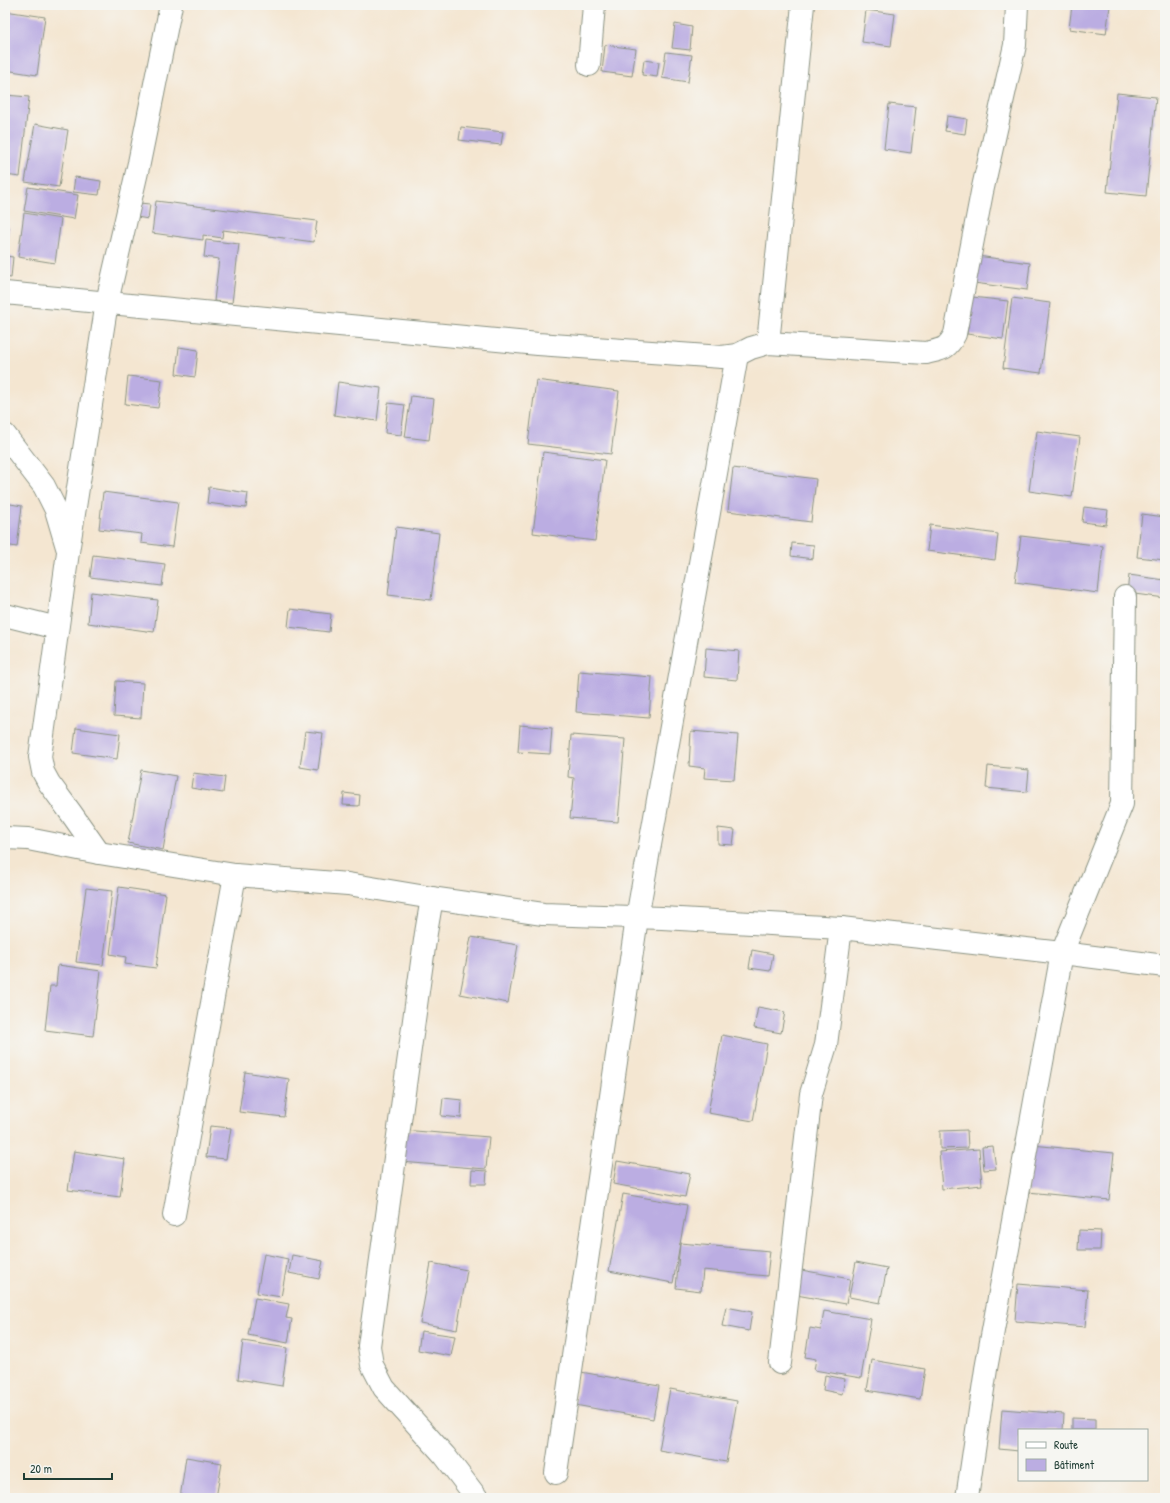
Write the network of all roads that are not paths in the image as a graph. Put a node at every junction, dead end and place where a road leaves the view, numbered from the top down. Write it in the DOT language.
graph roads {
  1 [pos="171,5"];
  2 [pos="594,5"];
  3 [pos="803,5"];
  4 [pos="1018,5"];
  5 [pos="589,65"];
  6 [pos="5,293"];
  7 [pos="107,302"];
  8 [pos="768,344"];
  9 [pos="737,355"];
  10 [pos="5,435"];
  11 [pos="68,552"];
  12 [pos="1125,597"];
  13 [pos="5,615"];
  14 [pos="57,628"];
  15 [pos="5,838"];
  16 [pos="99,853"];
  17 [pos="235,875"];
  18 [pos="432,898"];
  19 [pos="637,918"];
  20 [pos="841,928"];
  21 [pos="1062,953"];
  22 [pos="1165,966"];
  23 [pos="174,1215"];
  24 [pos="780,1363"];
  25 [pos="556,1473"];
  26 [pos="476,1498"];
  27 [pos="967,1498"];
  1 -- 7 [label="street"];
  2 -- 5 [label="street"];
  3 -- 8 [label="street"];
  4 -- 8 [label="street"];
  6 -- 7 [label="street"];
  7 -- 9 [label="street"];
  7 -- 11 [label="street"];
  8 -- 9 [label="street"];
  9 -- 19 [label="street"];
  10 -- 11 [label="street"];
  11 -- 14 [label="street"];
  12 -- 21 [label="street"];
  13 -- 14 [label="street"];
  14 -- 16 [label="street"];
  15 -- 16 [label="street"];
  16 -- 17 [label="street"];
  17 -- 18 [label="street"];
  17 -- 23 [label="street"];
  18 -- 19 [label="street"];
  18 -- 26 [label="street"];
  19 -- 20 [label="street"];
  19 -- 25 [label="street"];
  20 -- 21 [label="street"];
  20 -- 24 [label="street"];
  21 -- 22 [label="street"];
  21 -- 27 [label="street"];
}
